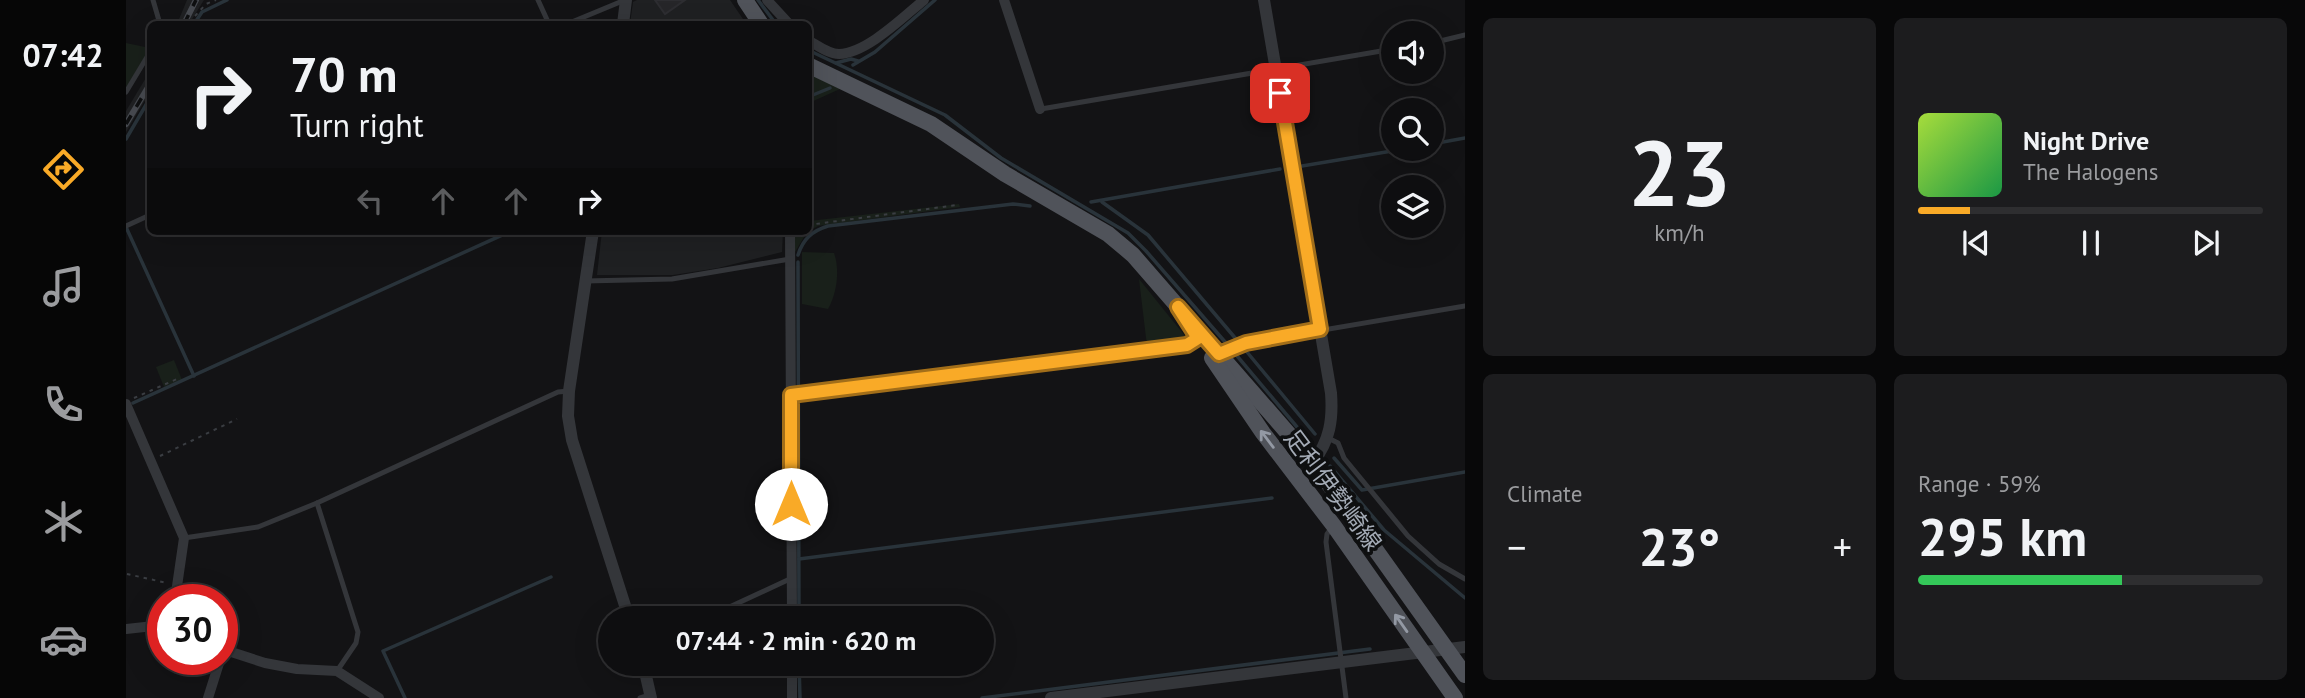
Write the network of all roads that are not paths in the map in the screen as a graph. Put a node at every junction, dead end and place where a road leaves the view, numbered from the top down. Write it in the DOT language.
graph roads {
  1 [pos="153,0"];
  2 [pos="538,0"];
  3 [pos="625,0"];
  4 [pos="745,0"];
  5 [pos="767,0"];
  6 [pos="924,0"];
  7 [pos="1004,0"];
  8 [pos="1264,0"];
  9 [pos="159,21"];
  10 [pos="548,21"];
  11 [pos="574,21"];
  12 [pos="623,21"];
  13 [pos="759,21"];
  14 [pos="786,21"];
  15 [pos="1465,36"];
  16 [pos="1444,40"];
  17 [pos="812,42"];
  18 [pos="1381,51"];
  19 [pos="147,57"];
  20 [pos="812,67"];
  21 [pos="1275,68"];
  22 [pos="126,92"];
  23 [pos="1040,109"];
  24 [pos="147,216"];
  25 [pos="126,226"];
  26 [pos="592,235"];
  27 [pos="790,235"];
  28 [pos="790,259"];
  29 [pos="585,281"];
  30 [pos="1465,306"];
  31 [pos="1178,307"];
  32 [pos="1320,329"];
  33 [pos="1198,338"];
  34 [pos="1219,354"];
  35 [pos="569,391"];
  36 [pos="791,395"];
  37 [pos="127,408"];
  38 [pos="1328,438"];
  39 [pos="1284,461"];
  40 [pos="1314,462"];
  41 [pos="317,503"];
  42 [pos="1334,526"];
  43 [pos="184,538"];
  44 [pos="792,579"];
  45 [pos="1465,579"];
  46 [pos="178,584"];
  47 [pos="625,606"];
  48 [pos="732,606"];
  49 [pos="792,606"];
  50 [pos="147,627"];
  51 [pos="126,629"];
  52 [pos="1465,647"];
  53 [pos="1447,649"];
  54 [pos="1423,651"];
  55 [pos="238,655"];
  56 [pos="1341,661"];
  57 [pos="337,671"];
  58 [pos="215,675"];
  59 [pos="1465,675"];
  60 [pos="644,676"];
  61 [pos="792,676"];
  62 [pos="647,697"];
  63 [pos="208,698"];
  64 [pos="379,698"];
  65 [pos="792,698"];
  66 [pos="1051,698"];
  67 [pos="1346,698"];
  68 [pos="1455,698"];
  1 -- 9 [label="lane"];
  2 -- 10 [label="lane"];
  3 -- 11 [label="lane"];
  3 -- 12 [label="street"];
  4 -- 13 [label="main road"];
  5 -- 14 [label="street"];
  6 -- 17 [label="street"];
  7 -- 23 [label="street"];
  8 -- 21 [label="street"];
  15 -- 16 [label="lane"];
  18 -- 21 [label="lane"];
  19 -- 22 [label="lane"];
  20 -- 31 [label="main road, 足利伊勢崎線"];
  21 -- 23 [label="lane"];
  21 -- 32 [label="street"];
  24 -- 25 [label="lane"];
  26 -- 29 [label="street"];
  27 -- 28 [label="street"];
  28 -- 29 [label="lane"];
  28 -- 36 [label="street"];
  29 -- 35 [label="street"];
  30 -- 32 [label="lane"];
  31 -- 33 [label="main road, 足利伊勢崎線"];
  31 -- 34 [label="main road, 足利伊勢崎線"];
  32 -- 34 [label="lane"];
  32 -- 38 [label="street"];
  33 -- 36 [label="lane"];
  39 -- 33 [label="main road, 足利伊勢崎線, one-way"];
  34 -- 40 [label="main road, 足利伊勢崎線"];
  35 -- 41 [label="lane"];
  35 -- 47 [label="street"];
  36 -- 44 [label="street"];
  37 -- 43 [label="street"];
  38 -- 40 [label="street"];
  38 -- 45 [label="lane"];
  39 -- 40 [label="main road"];
  39 -- 42 [label="main road, 足利伊勢崎線"];
  40 -- 42 [label="main road"];
  40 -- 53 [label="main road, 足利伊勢崎線"];
  41 -- 43 [label="lane"];
  41 -- 57 [label="lane"];
  54 -- 42 [label="main road, 足利伊勢崎線, one-way"];
  42 -- 56 [label="lane"];
  43 -- 46 [label="street"];
  44 -- 48 [label="lane"];
  44 -- 49 [label="street"];
  50 -- 51 [label="street"];
  52 -- 53 [label="street"];
  53 -- 54 [label="street"];
  53 -- 59 [label="main road, 足利伊勢崎線"];
  54 -- 56 [label="street"];
  54 -- 68 [label="main road, 足利伊勢崎線"];
  55 -- 57 [label="street"];
  56 -- 66 [label="street"];
  56 -- 67 [label="lane"];
  57 -- 64 [label="street"];
  58 -- 63 [label="street"];
  60 -- 62 [label="street"];
  61 -- 65 [label="street"];
}
